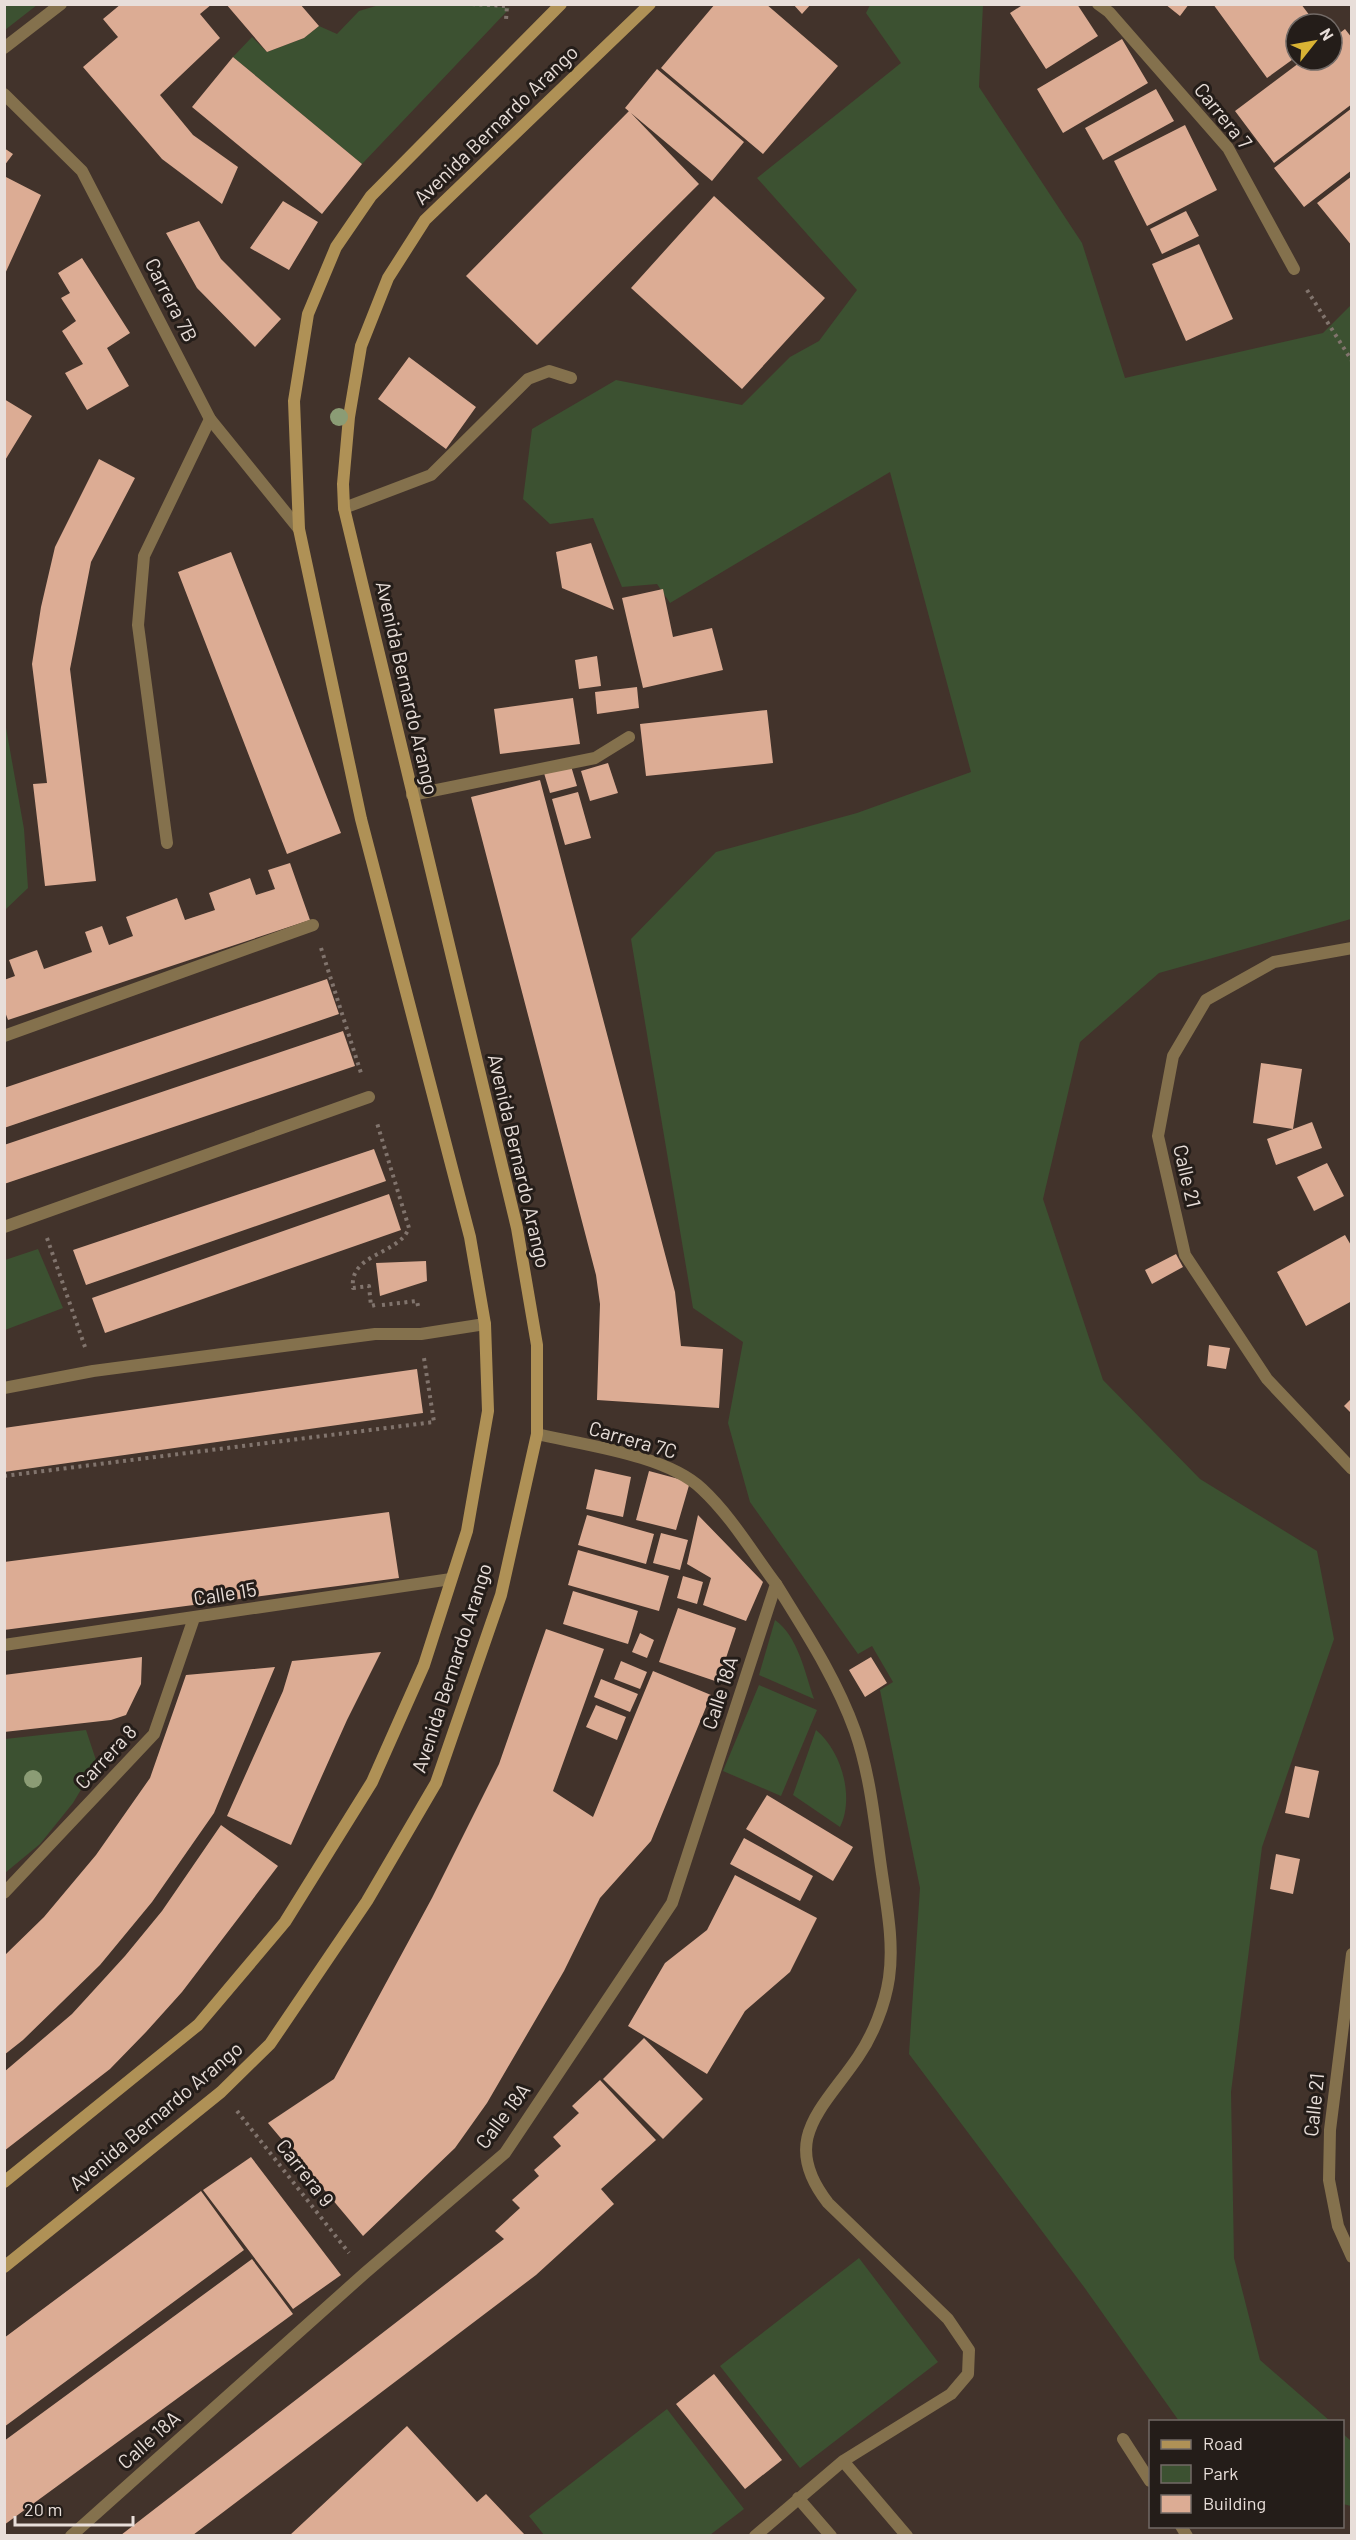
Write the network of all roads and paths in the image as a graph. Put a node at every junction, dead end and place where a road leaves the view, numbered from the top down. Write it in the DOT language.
graph roads {
  1 [pos="61,4"];
  2 [pos="472,4"];
  3 [pos="561,4"];
  4 [pos="650,4"];
  5 [pos="1098,4"];
  6 [pos="532,33"];
  7 [pos="4,48"];
  8 [pos="4,94"];
  9 [pos="1294,269"];
  10 [pos="1352,361"];
  11 [pos="571,378"];
  12 [pos="210,419"];
  13 [pos="344,508"];
  14 [pos="299,529"];
  15 [pos="629,737"];
  16 [pos="412,795"];
  17 [pos="167,843"];
  18 [pos="313,925"];
  19 [pos="1352,948"];
  20 [pos="4,1036"];
  21 [pos="369,1097"];
  22 [pos="39,1215"];
  23 [pos="4,1227"];
  24 [pos="353,1288"];
  25 [pos="417,1301"];
  26 [pos="485,1324"];
  27 [pos="421,1334"];
  28 [pos="93,1371"];
  29 [pos="4,1388"];
  30 [pos="537,1434"];
  31 [pos="1352,1469"];
  32 [pos="4,1476"];
  33 [pos="451,1578"];
  34 [pos="776,1584"];
  35 [pos="194,1618"];
  36 [pos="4,1645"];
  37 [pos="4,1893"];
  38 [pos="1352,1954"];
  39 [pos="221,2092"];
  40 [pos="4,2182"];
  41 [pos="1352,2258"];
  42 [pos="4,2267"];
  43 [pos="365,2273"];
  44 [pos="1123,2439"];
  45 [pos="843,2461"];
  46 [pos="1149,2479"];
  47 [pos="798,2498"];
  48 [pos="71,2535"];
  49 [pos="755,2535"];
  50 [pos="831,2535"];
  51 [pos="907,2535"];
  1 -- 7 [label="street"];
  2 -- 6 [label="path"];
  3 -- 6 [label="main road, Avenida Bernardo Arango"];
  4 -- 13 [label="main road, Avenida Bernardo Arango"];
  5 -- 9 [label="street, Carrera 7"];
  6 -- 14 [label="main road, Avenida Bernardo Arango"];
  8 -- 12 [label="street, Carrera 7B"];
  9 -- 10 [label="path"];
  11 -- 13 [label="street"];
  12 -- 14 [label="street, Carrera 7B"];
  12 -- 17 [label="street"];
  13 -- 16 [label="main road, Avenida Bernardo Arango"];
  14 -- 26 [label="main road, Avenida Bernardo Arango"];
  15 -- 16 [label="street"];
  16 -- 30 [label="main road, Avenida Bernardo Arango"];
  18 -- 20 [label="street"];
  19 -- 31 [label="street, Calle 21"];
  21 -- 22 [label="street"];
  22 -- 23 [label="street"];
  22 -- 28 [label="path"];
  24 -- 25 [label="path"];
  26 -- 27 [label="street"];
  26 -- 33 [label="main road, Avenida Bernardo Arango"];
  27 -- 28 [label="street"];
  27 -- 32 [label="path"];
  28 -- 29 [label="street"];
  30 -- 34 [label="street, Carrera 7C"];
  30 -- 39 [label="main road, Avenida Bernardo Arango"];
  33 -- 35 [label="street, Calle 15"];
  33 -- 40 [label="main road, Avenida Bernardo Arango"];
  34 -- 43 [label="street, Calle 18A"];
  34 -- 45 [label="street, Carrera 7C"];
  35 -- 36 [label="street, Calle 15"];
  35 -- 37 [label="street, Carrera 8"];
  38 -- 41 [label="street, Calle 21"];
  39 -- 42 [label="main road, Avenida Bernardo Arango"];
  39 -- 43 [label="path, Carrera 9"];
  43 -- 48 [label="street, Calle 18A"];
  44 -- 46 [label="street"];
  45 -- 47 [label="street, Carrera 7C"];
  45 -- 51 [label="street"];
  47 -- 49 [label="street, Carrera 7C"];
  47 -- 50 [label="street"];
}
